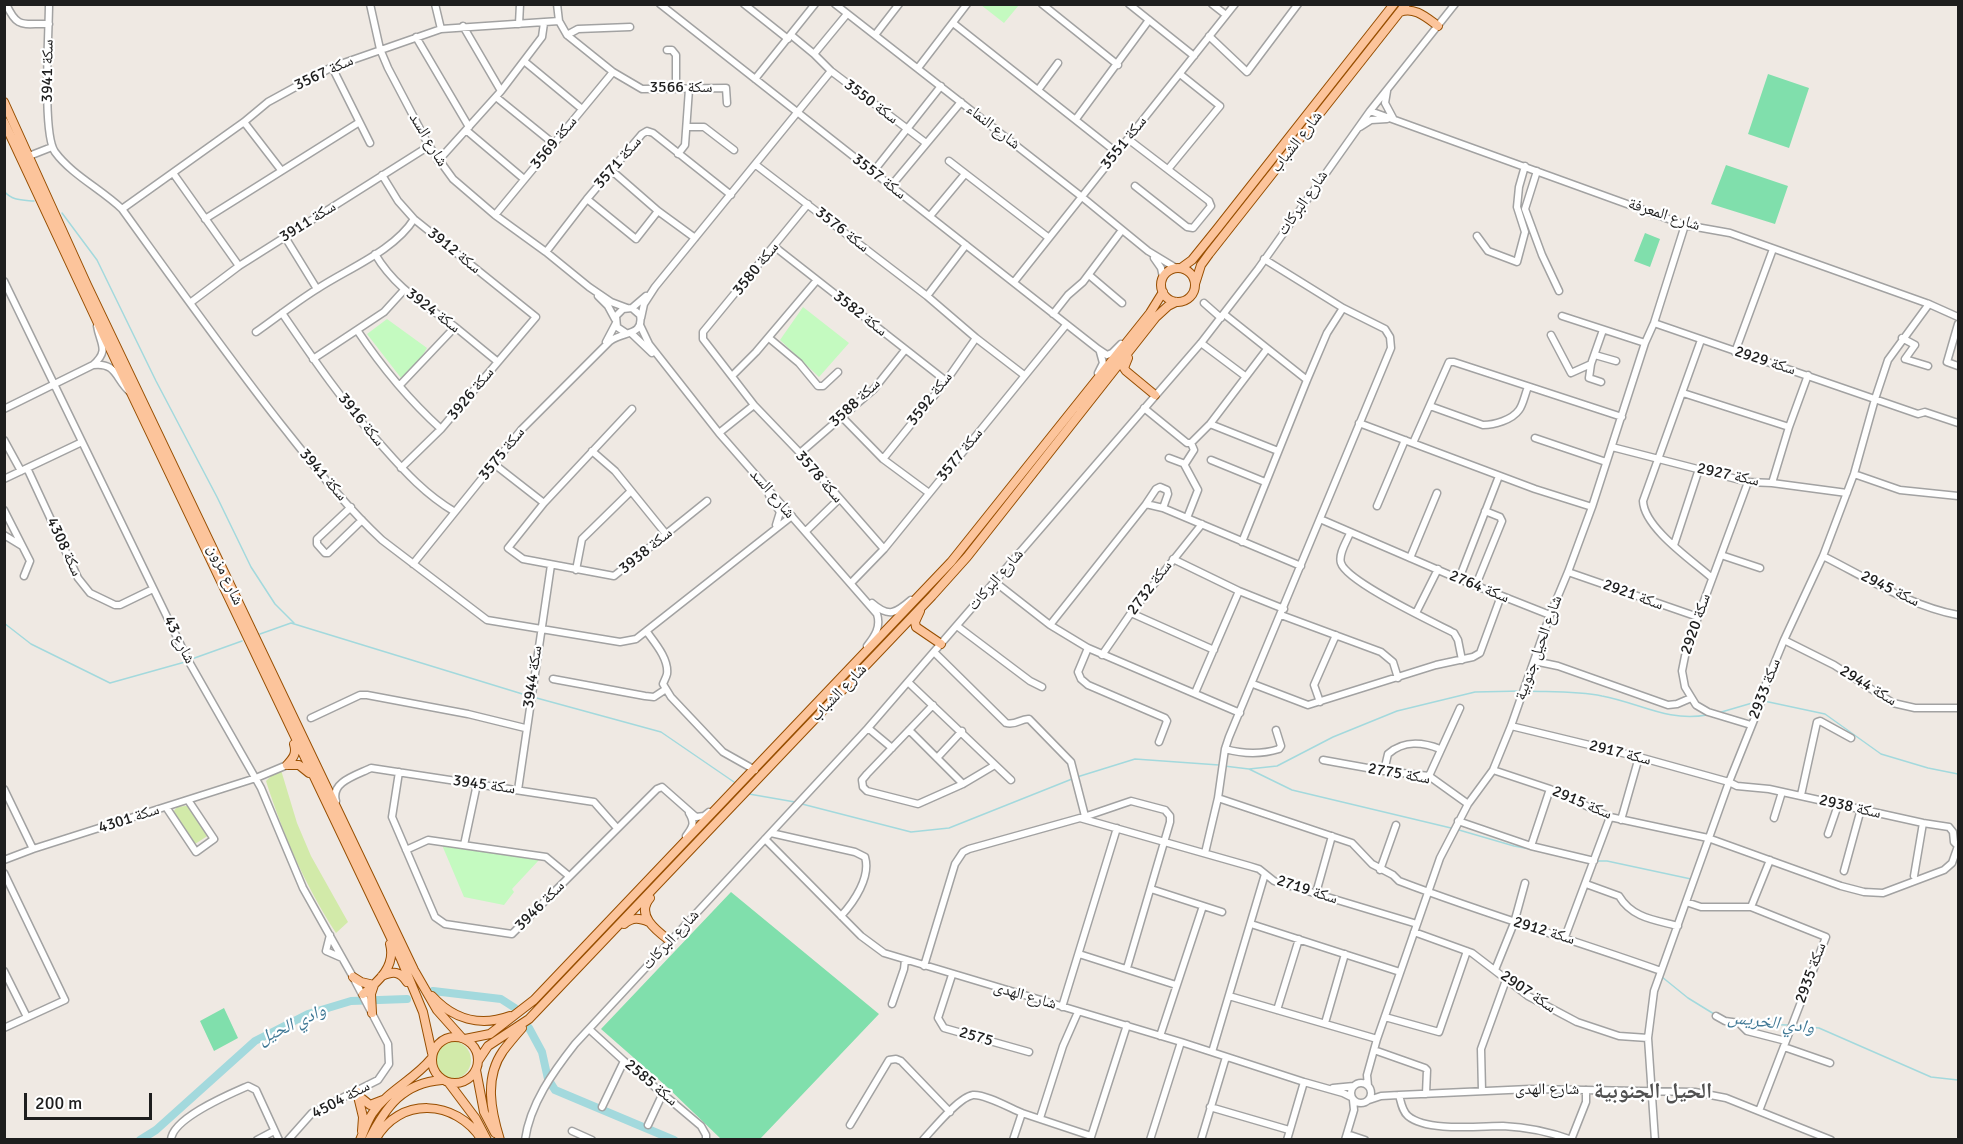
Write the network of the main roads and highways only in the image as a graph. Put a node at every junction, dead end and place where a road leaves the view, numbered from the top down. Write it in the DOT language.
graph roads {
  1 [pos="1394,4"];
  2 [pos="1406,4"];
  3 [pos="1414,8"];
  4 [pos="1400,12"];
  5 [pos="1438,26"];
  6 [pos="4,102"];
  7 [pos="4,122"];
  8 [pos="4,134"];
  9 [pos="4,139"];
  10 [pos="1178,268"];
  11 [pos="1196,284"];
  12 [pos="1163,292"];
  13 [pos="1176,302"];
  14 [pos="1145,331"];
  15 [pos="1135,378"];
  16 [pos="1155,395"];
  17 [pos="1090,402"];
  18 [pos="932,596"];
  19 [pos="925,633"];
  20 [pos="941,644"];
  21 [pos="885,645"];
  22 [pos="280,706"];
  23 [pos="317,784"];
  24 [pos="716,822"];
  25 [pos="650,922"];
  26 [pos="383,923"];
  27 [pos="670,941"];
  28 [pos="414,970"];
  29 [pos="354,976"];
  30 [pos="381,977"];
  31 [pos="567,979"];
  32 [pos="374,985"];
  33 [pos="363,994"];
  34 [pos="423,1012"];
  35 [pos="520,1012"];
  36 [pos="372,1013"];
  37 [pos="529,1018"];
  38 [pos="464,1038"];
  39 [pos="432,1056"];
  40 [pos="477,1065"];
  41 [pos="446,1081"];
  42 [pos="385,1100"];
  43 [pos="364,1138"];
  44 [pos="375,1140"];
  45 [pos="482,1140"];
  46 [pos="487,1140"];
  47 [pos="499,1140"];
  1 -- 10 [label="main road, شارع الشباب"];
  2 -- 4 [label="main road, شارع الشباب"];
  3 -- 4 [label="main road"];
  3 -- 5 [label="main road"];
  4 -- 11 [label="main road, شارع الشباب"];
  6 -- 28 [label="main road, شارع مزون"];
  7 -- 22 [label="main road, شارع مزون"];
  8 -- 9 [label="main road"];
  10 -- 11 [label="main road"];
  10 -- 12 [label="main road"];
  11 -- 13 [label="main road"];
  12 -- 13 [label="main road"];
  12 -- 35 [label="main road, شارع الشباب"];
  13 -- 14 [label="main road, شارع الشباب"];
  14 -- 15 [label="main road"];
  14 -- 17 [label="main road, شارع الشباب"];
  15 -- 16 [label="main road"];
  15 -- 17 [label="main road"];
  17 -- 18 [label="main road, شارع الشباب"];
  18 -- 19 [label="main road"];
  18 -- 21 [label="main road, شارع الشباب"];
  19 -- 20 [label="main road"];
  19 -- 21 [label="main road"];
  21 -- 24 [label="main road, شارع الشباب"];
  22 -- 23 [label="main road, شارع مزون"];
  22 -- 23 [label="main road"];
  23 -- 26 [label="main road, شارع مزون"];
  24 -- 25 [label="main road"];
  24 -- 31 [label="main road, شارع الشباب"];
  25 -- 27 [label="main road"];
  25 -- 31 [label="main road"];
  26 -- 30 [label="main road"];
  26 -- 34 [label="main road, شارع مزون"];
  28 -- 35 [label="main road"];
  28 -- 38 [label="main road, شارع مزون"];
  29 -- 32 [label="main road"];
  30 -- 32 [label="main road"];
  30 -- 34 [label="main road"];
  31 -- 37 [label="main road, شارع الشباب"];
  32 -- 33 [label="main road"];
  32 -- 36 [label="main road"];
  34 -- 39 [label="main road, شارع مزون"];
  35 -- 38 [label="main road, شارع الشباب"];
  37 -- 40 [label="main road, شارع الشباب"];
  37 -- 47 [label="main road"];
  38 -- 39 [label="main road"];
  38 -- 40 [label="main road"];
  39 -- 41 [label="main road"];
  39 -- 42 [label="main road"];
  40 -- 41 [label="main road"];
  40 -- 47 [label="main road"];
  41 -- 43 [label="main road"];
  41 -- 46 [label="main road"];
  42 -- 43 [label="main road"];
  42 -- 43 [label="main road"];
  44 -- 45 [label="main road"];
}
